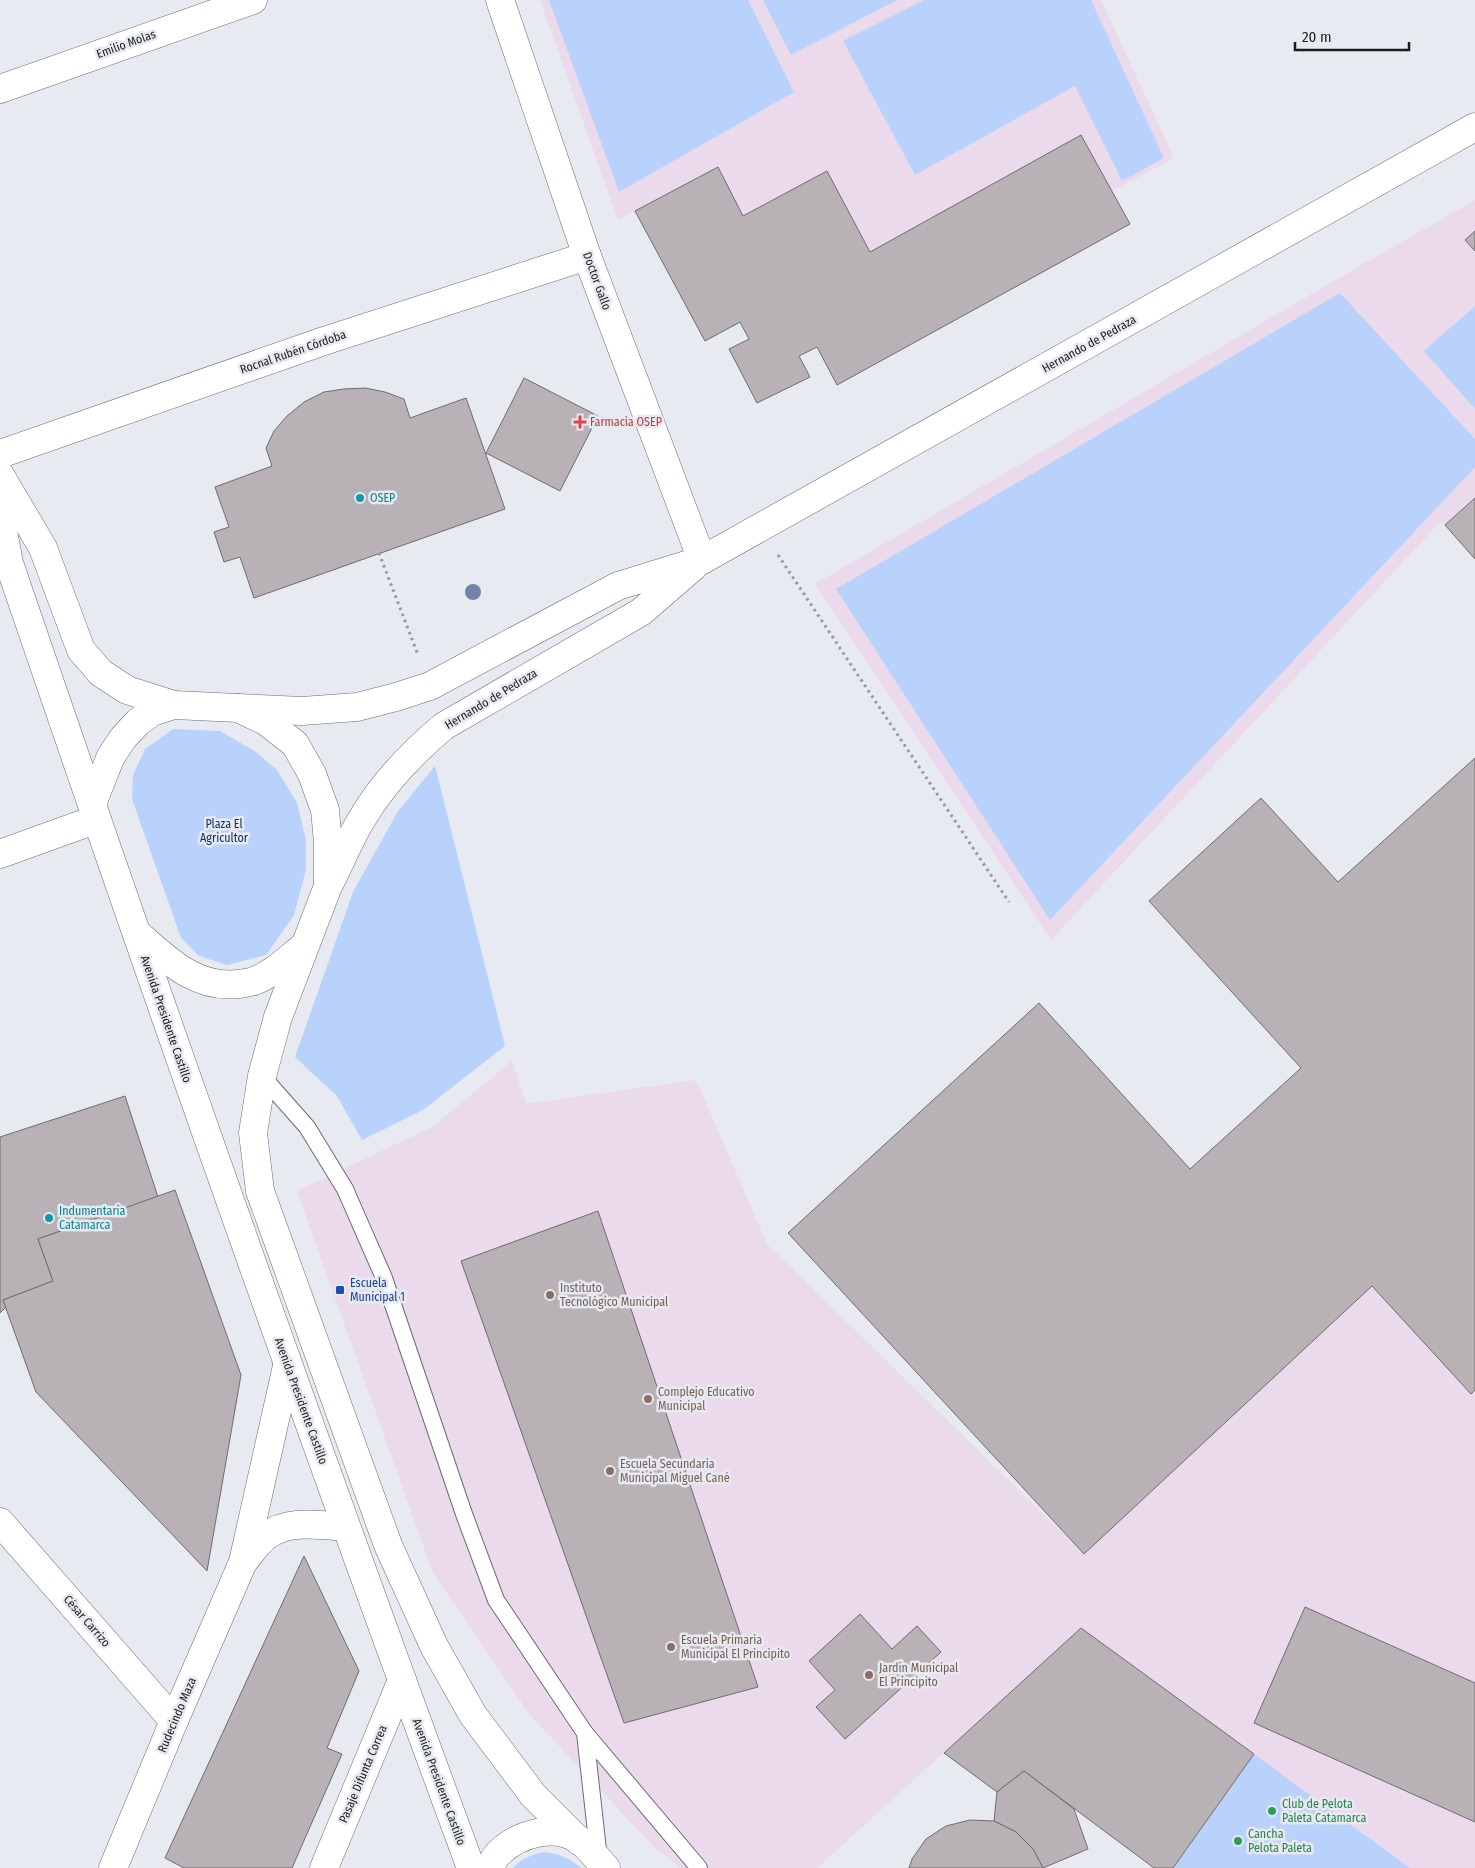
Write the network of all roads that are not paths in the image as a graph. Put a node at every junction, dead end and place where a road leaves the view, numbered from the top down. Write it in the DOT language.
graph roads {
  1 [pos="253,0"];
  2 [pos="500,0"];
  3 [pos="0,89"];
  4 [pos="1475,127"];
  5 [pos="587,256"];
  6 [pos="0,454"];
  7 [pos="0,475"];
  8 [pos="0,514"];
  9 [pos="702,560"];
  10 [pos="174,705"];
  11 [pos="238,708"];
  12 [pos="94,812"];
  13 [pos="0,854"];
  14 [pos="328,886"];
  15 [pos="137,933"];
  16 [pos="305,945"];
  17 [pos="262,1076"];
  18 [pos="287,1366"];
  19 [pos="0,1522"];
  20 [pos="346,1527"];
  21 [pos="243,1562"];
  22 [pos="402,1680"];
  23 [pos="174,1721"];
  24 [pos="585,1733"];
  25 [pos="579,1841"];
  26 [pos="604,1866"];
  27 [pos="113,1868"];
  28 [pos="324,1868"];
  29 [pos="470,1868"];
  30 [pos="489,1868"];
  31 [pos="699,1868"];
  1 -- 3 [label="street, Emilio Molas"];
  2 -- 5 [label="street, Doctor Gallo"];
  4 -- 9 [label="street, Hernando de Pedraza"];
  5 -- 6 [label="street, Rocnal Rubén Córdoba"];
  5 -- 9 [label="street, Doctor Gallo"];
  7 -- 10 [label="street"];
  8 -- 12 [label="street"];
  9 -- 11 [label="street, Hernando de Pedraza"];
  9 -- 14 [label="street, Hernando de Pedraza"];
  10 -- 11 [label="street, Hernando de Pedraza"];
  10 -- 12 [label="street"];
  11 -- 14 [label="street"];
  12 -- 13 [label="street"];
  12 -- 15 [label="street, Avenida Presidente Castillo"];
  14 -- 16 [label="street, Hernando de Pedraza"];
  15 -- 16 [label="street"];
  15 -- 18 [label="street, Avenida Presidente Castillo"];
  16 -- 17 [label="street"];
  17 -- 24 [label="lane"];
  17 -- 25 [label="street"];
  18 -- 20 [label="street, Avenida Presidente Castillo"];
  18 -- 21 [label="street, Rudecindo Maza"];
  19 -- 23 [label="street, César Carrizo"];
  20 -- 21 [label="street, Rudecindo Maza"];
  20 -- 22 [label="street, Avenida Presidente Castillo"];
  21 -- 23 [label="street, Rudecindo Maza"];
  22 -- 28 [label="street, Pasaje Difunta Correa"];
  22 -- 29 [label="street, Avenida Presidente Castillo"];
  23 -- 27 [label="street, Rudecindo Maza"];
  24 -- 26 [label="lane"];
  24 -- 31 [label="lane"];
  25 -- 26 [label="street"];
  25 -- 30 [label="street"];
}
